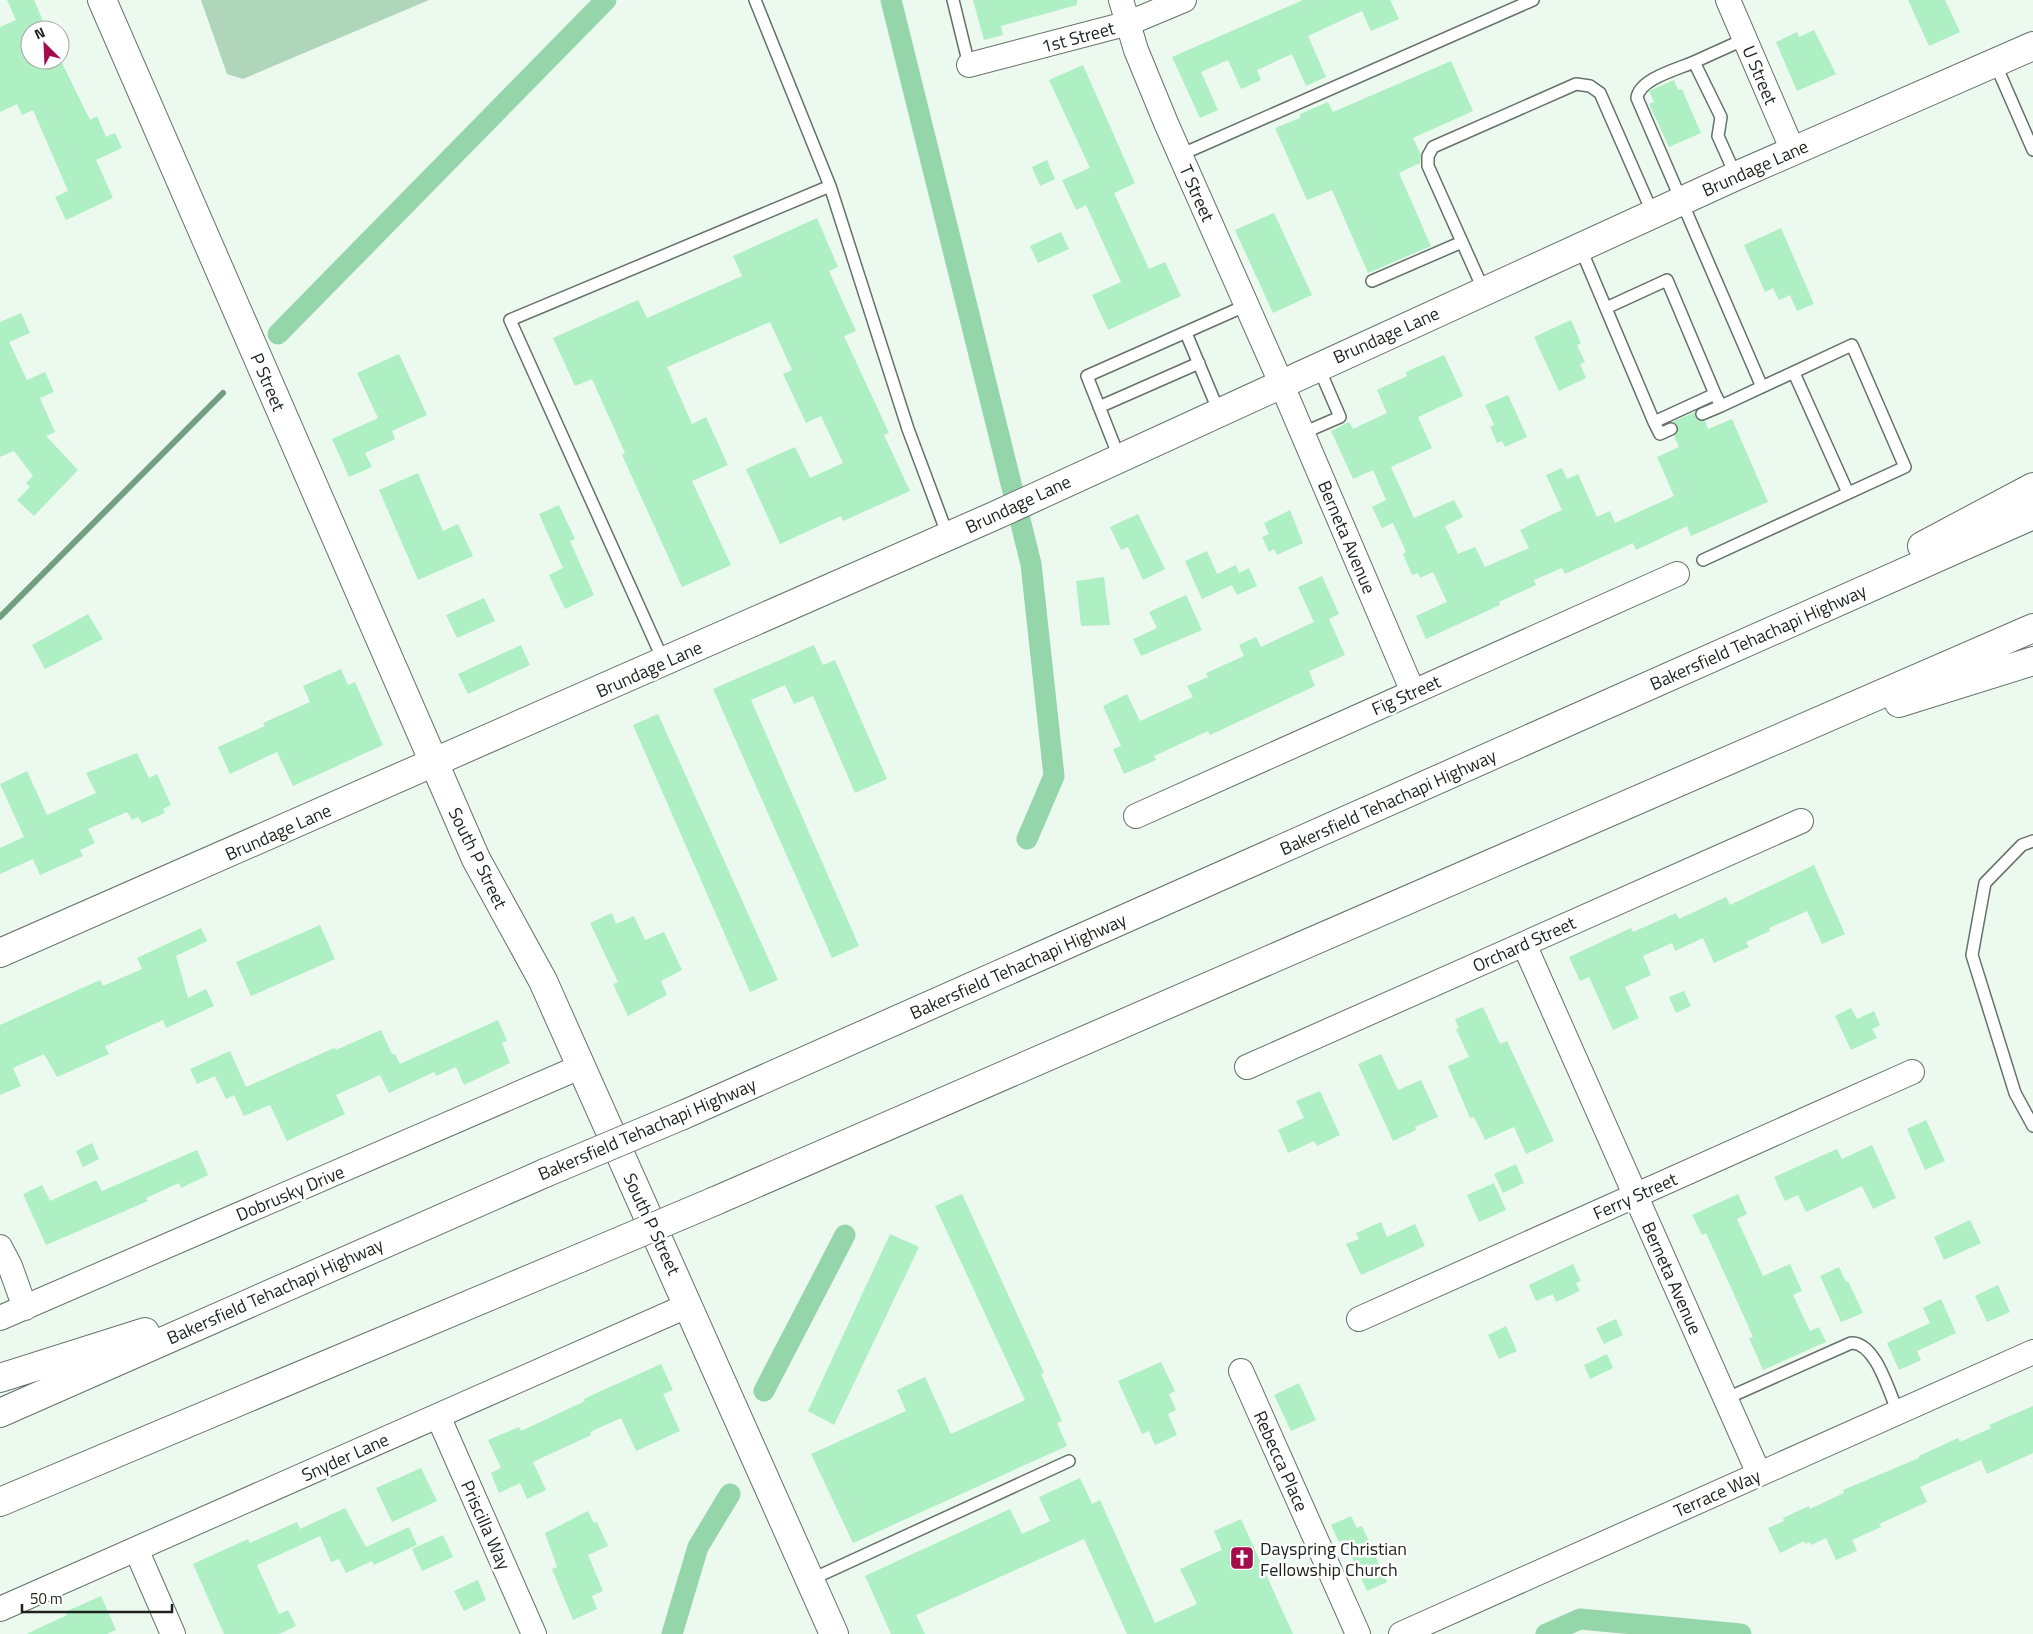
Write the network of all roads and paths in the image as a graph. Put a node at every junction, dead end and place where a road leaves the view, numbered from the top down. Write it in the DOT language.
graph roads {
  1 [pos="102,0"];
  2 [pos="755,0"];
  3 [pos="952,0"];
  4 [pos="1121,0"];
  5 [pos="1184,0"];
  6 [pos="1533,0"];
  7 [pos="1728,0"];
  8 [pos="1129,23"];
  9 [pos="1745,39"];
  10 [pos="2033,46"];
  11 [pos="1694,62"];
  12 [pos="1995,62"];
  13 [pos="969,65"];
  14 [pos="1643,113"];
  15 [pos="1653,122"];
  16 [pos="2029,130"];
  17 [pos="1658,135"];
  18 [pos="2033,150"];
  19 [pos="1793,151"];
  20 [pos="1180,155"];
  21 [pos="1661,155"];
  22 [pos="1736,176"];
  23 [pos="830,186"];
  24 [pos="1681,202"];
  25 [pos="1653,214"];
  26 [pos="1462,242"];
  27 [pos="1580,247"];
  28 [pos="1372,281"];
  29 [pos="1484,291"];
  30 [pos="1247,305"];
  31 [pos="1606,308"];
  32 [pos="1186,333"];
  33 [pos="1198,363"];
  34 [pos="1318,366"];
  35 [pos="1794,372"];
  36 [pos="1282,383"];
  37 [pos="1762,387"];
  38 [pos="1715,394"];
  39 [pos="1721,406"];
  40 [pos="1100,407"];
  41 [pos="1219,412"];
  42 [pos="1702,414"];
  43 [pos="1654,422"];
  44 [pos="1671,428"];
  45 [pos="1303,433"];
  46 [pos="1119,457"];
  47 [pos="2033,487"];
  48 [pos="1848,493"];
  49 [pos="2033,515"];
  50 [pos="948,536"];
  51 [pos="1703,560"];
  52 [pos="1677,574"];
  53 [pos="2033,628"];
  54 [pos="1726,651"];
  55 [pos="2033,661"];
  56 [pos="664,662"];
  57 [pos="1413,692"];
  58 [pos="1754,748"];
  59 [pos="434,764"];
  60 [pos="1136,816"];
  61 [pos="1801,821"];
  62 [pos="2033,841"];
  63 [pos="1524,944"];
  64 [pos="0,953"];
  65 [pos="580,1067"];
  66 [pos="1247,1068"];
  67 [pos="1912,1072"];
  68 [pos="2033,1126"];
  69 [pos="1636,1196"];
  70 [pos="0,1247"];
  71 [pos="245,1304"];
  72 [pos="689,1305"];
  73 [pos="25,1308"];
  74 [pos="0,1318"];
  75 [pos="1359,1319"];
  76 [pos="2033,1352"];
  77 [pos="1241,1371"];
  78 [pos="0,1378"];
  79 [pos="1725,1399"];
  80 [pos="0,1412"];
  81 [pos="1898,1412"];
  82 [pos="438,1416"];
  83 [pos="1069,1461"];
  84 [pos="1759,1474"];
  85 [pos="0,1502"];
  86 [pos="136,1549"];
  87 [pos="810,1580"];
  88 [pos="0,1609"];
  89 [pos="173,1634"];
  90 [pos="534,1634"];
  91 [pos="834,1634"];
  92 [pos="1358,1634"];
  93 [pos="1401,1634"];
  1 -- 59 [label="main road, P Street"];
  2 -- 23 [label="lane"];
  3 -- 13 [label="lane"];
  4 -- 8 [label="street, T Street"];
  5 -- 8 [label="street, 1st Street"];
  6 -- 20 [label="lane"];
  7 -- 9 [label="street, U Street"];
  8 -- 13 [label="street, 1st Street"];
  8 -- 20 [label="street, T Street"];
  9 -- 11 [label="lane"];
  9 -- 19 [label="street, U Street"];
  10 -- 12 [label="main road, Brundage Lane"];
  11 -- 14 [label="lane"];
  11 -- 22 [label="lane"];
  12 -- 16 [label="lane"];
  12 -- 19 [label="main road, Brundage Lane"];
  14 -- 15 [label="lane"];
  14 -- 21 [label="lane"];
  16 -- 18 [label="lane"];
  17 -- 21 [label="lane"];
  19 -- 22 [label="main road, Brundage Lane"];
  20 -- 30 [label="street, T Street"];
  21 -- 24 [label="lane"];
  22 -- 24 [label="main road, Brundage Lane"];
  23 -- 50 [label="lane"];
  23 -- 56 [label="lane"];
  24 -- 25 [label="main road, Brundage Lane"];
  24 -- 37 [label="lane"];
  25 -- 26 [label="lane"];
  25 -- 27 [label="main road, Brundage Lane"];
  26 -- 28 [label="lane"];
  26 -- 29 [label="lane"];
  27 -- 29 [label="main road, Brundage Lane"];
  27 -- 31 [label="lane"];
  29 -- 34 [label="main road, Brundage Lane"];
  30 -- 32 [label="lane"];
  30 -- 36 [label="street, T Street"];
  31 -- 38 [label="lane"];
  31 -- 43 [label="lane"];
  32 -- 33 [label="lane"];
  32 -- 40 [label="lane"];
  33 -- 40 [label="lane"];
  33 -- 41 [label="lane"];
  34 -- 36 [label="main road, Brundage Lane"];
  34 -- 45 [label="lane"];
  35 -- 37 [label="lane"];
  35 -- 48 [label="lane"];
  35 -- 48 [label="lane"];
  36 -- 41 [label="main road, Brundage Lane"];
  36 -- 45 [label="street, Berneta Avenue"];
  37 -- 39 [label="lane"];
  38 -- 39 [label="lane"];
  38 -- 43 [label="lane"];
  39 -- 42 [label="lane"];
  40 -- 46 [label="lane"];
  41 -- 46 [label="main road, Brundage Lane"];
  43 -- 44 [label="lane"];
  45 -- 57 [label="street, Berneta Avenue"];
  46 -- 50 [label="main road, Brundage Lane"];
  47 -- 54 [label="main road"];
  48 -- 51 [label="lane"];
  49 -- 54 [label="main road, Bakersfield Tehachapi Highway"];
  50 -- 56 [label="main road, Brundage Lane"];
  52 -- 57 [label="street, Fig Street"];
  53 -- 58 [label="main road"];
  54 -- 71 [label="main road, Bakersfield Tehachapi Highway, bridge"];
  55 -- 58 [label="main road"];
  56 -- 59 [label="main road, Brundage Lane"];
  57 -- 60 [label="street, Fig Street"];
  58 -- 85 [label="main road, bridge"];
  59 -- 64 [label="main road, Brundage Lane"];
  59 -- 65 [label="main road, South P Street"];
  61 -- 63 [label="street, Orchard Street"];
  62 -- 68 [label="lane"];
  63 -- 66 [label="street, Orchard Street"];
  63 -- 69 [label="street, Berneta Avenue"];
  65 -- 72 [label="main road, South P Street"];
  65 -- 73 [label="street, Dobrusky Drive"];
  67 -- 69 [label="street, Ferry Street"];
  69 -- 75 [label="street, Ferry Street"];
  69 -- 79 [label="street, Berneta Avenue"];
  70 -- 73 [label="street"];
  71 -- 78 [label="main road"];
  71 -- 80 [label="main road, Bakersfield Tehachapi Highway"];
  72 -- 82 [label="street, Snyder Lane"];
  72 -- 87 [label="main road, South P Street"];
  73 -- 74 [label="street, Dobrusky Drive"];
  76 -- 81 [label="street, Terrace Way"];
  77 -- 92 [label="street, Rebecca Place"];
  79 -- 81 [label="lane"];
  79 -- 84 [label="street, Berneta Avenue"];
  81 -- 84 [label="street, Terrace Way"];
  82 -- 86 [label="street, Snyder Lane"];
  82 -- 90 [label="street, Priscilla Way"];
  83 -- 87 [label="lane"];
  84 -- 93 [label="street, Terrace Way"];
  86 -- 88 [label="street, Snyder Lane"];
  86 -- 89 [label="street"];
  87 -- 91 [label="main road, South P Street"];
}
